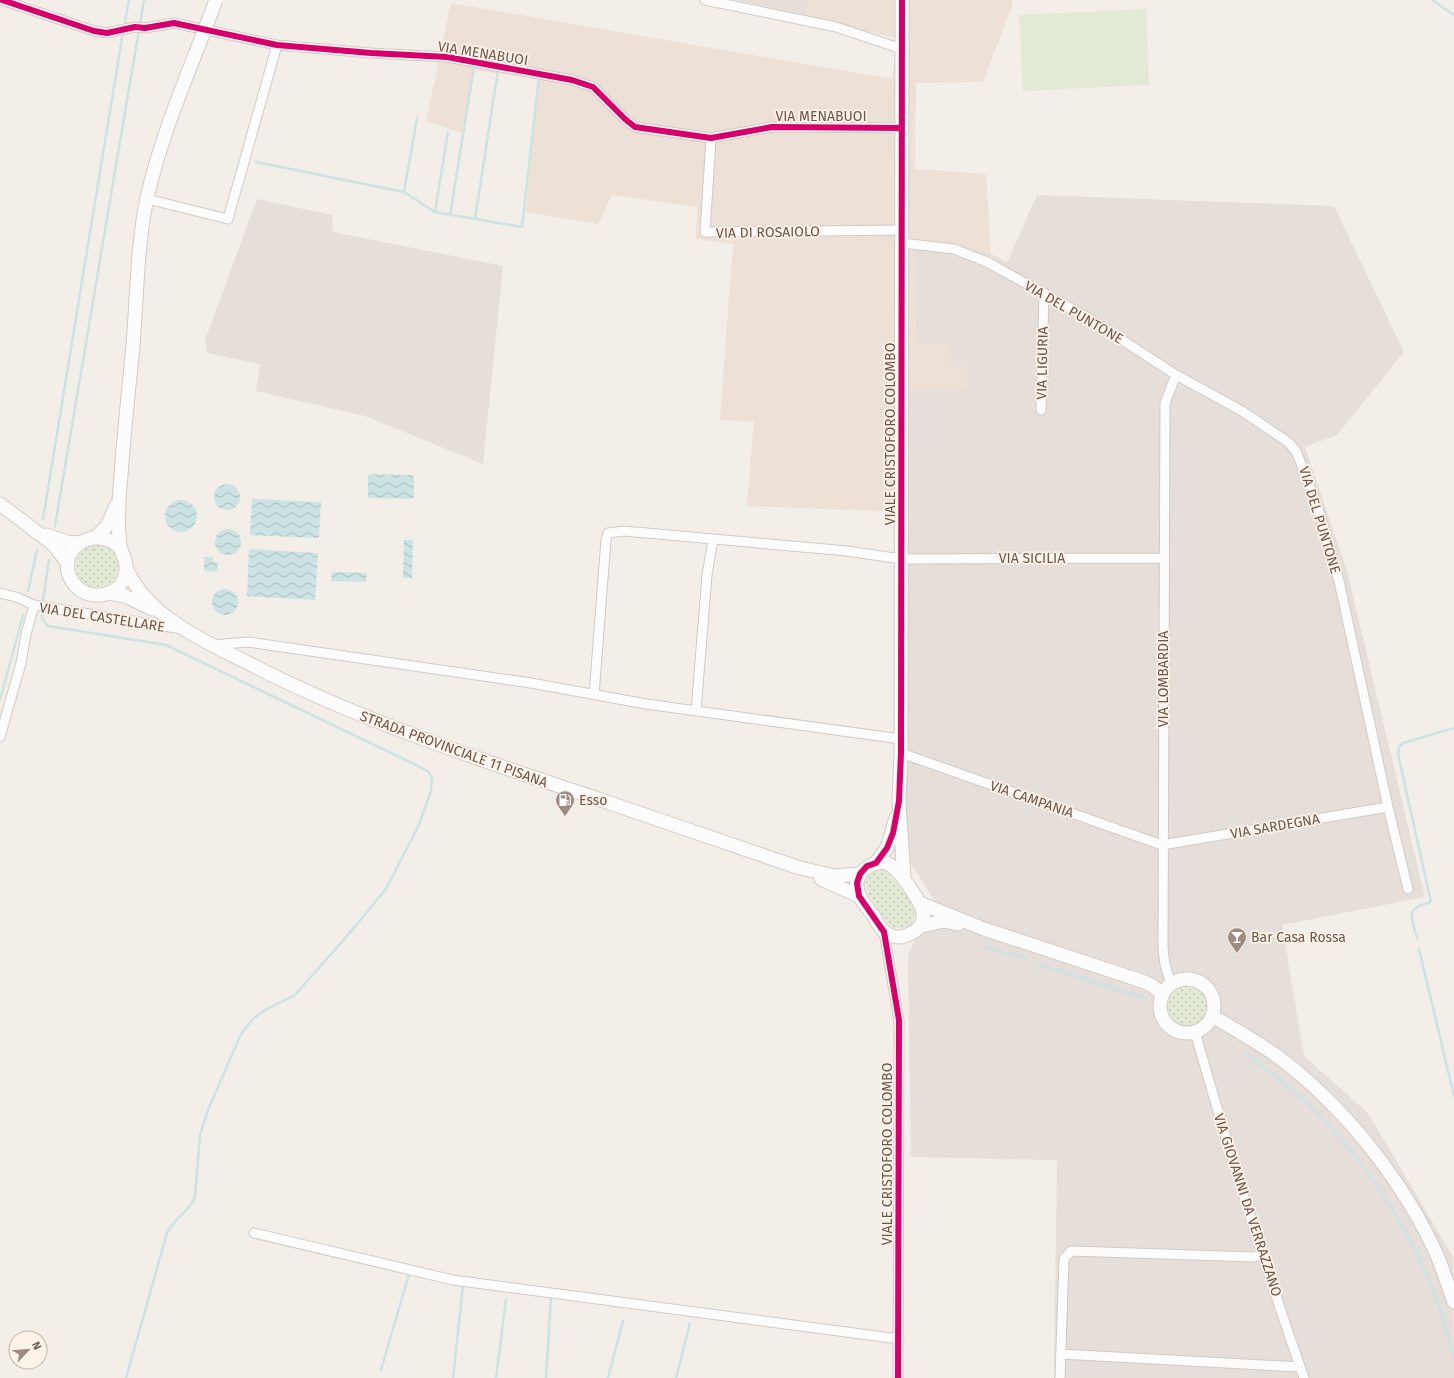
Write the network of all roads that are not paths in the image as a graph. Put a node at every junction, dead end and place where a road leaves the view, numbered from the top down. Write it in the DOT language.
graph roads {
  1 [pos="2,0"];
  2 [pos="216,0"];
  3 [pos="705,0"];
  4 [pos="902,0"];
  5 [pos="277,45"];
  6 [pos="902,49"];
  7 [pos="902,128"];
  8 [pos="711,138"];
  9 [pos="147,199"];
  10 [pos="902,236"];
  11 [pos="1044,293"];
  12 [pos="1176,375"];
  13 [pos="1041,410"];
  14 [pos="119,498"];
  15 [pos="0,504"];
  16 [pos="34,529"];
  17 [pos="96,537"];
  18 [pos="713,540"];
  19 [pos="80,543"];
  20 [pos="120,548"];
  21 [pos="901,558"];
  22 [pos="1163,558"];
  23 [pos="68,564"];
  24 [pos="126,570"];
  25 [pos="0,593"];
  26 [pos="109,593"];
  27 [pos="34,605"];
  28 [pos="166,616"];
  29 [pos="186,630"];
  30 [pos="213,645"];
  31 [pos="594,695"];
  32 [pos="696,711"];
  33 [pos="0,737"];
  34 [pos="901,739"];
  35 [pos="901,753"];
  36 [pos="899,801"];
  37 [pos="1388,807"];
  38 [pos="1162,845"];
  39 [pos="876,863"];
  40 [pos="800,868"];
  41 [pos="860,874"];
  42 [pos="904,879"];
  43 [pos="1408,889"];
  44 [pos="859,896"];
  45 [pos="922,904"];
  46 [pos="921,926"];
  47 [pos="984,929"];
  48 [pos="884,932"];
  49 [pos="1172,984"];
  50 [pos="1163,994"];
  51 [pos="1212,1016"];
  52 [pos="1195,1032"];
  53 [pos="254,1233"];
  54 [pos="1262,1254"];
  55 [pos="1454,1302"];
  56 [pos="898,1339"];
  57 [pos="1060,1354"];
  58 [pos="1300,1367"];
  59 [pos="898,1378"];
  60 [pos="1060,1378"];
  61 [pos="1304,1378"];
  1 -- 5 [label="street, VIA MENABUOI"];
  2 -- 9 [label="main road, bridge"];
  3 -- 6 [label="street"];
  4 -- 6 [label="main road, VIALE CRISTOFORO COLOMBO"];
  5 -- 8 [label="street, VIA MENABUOI"];
  5 -- 9 [label="street"];
  6 -- 7 [label="main road, VIALE CRISTOFORO COLOMBO"];
  7 -- 8 [label="street, VIA MENABUOI"];
  7 -- 10 [label="main road, VIALE CRISTOFORO COLOMBO"];
  8 -- 10 [label="street, VIA DI ROSAIOLO"];
  9 -- 14 [label="main road"];
  10 -- 11 [label="street, VIA DEL PUNTONE"];
  10 -- 21 [label="main road, VIALE CRISTOFORO COLOMBO"];
  11 -- 12 [label="street, VIA DEL PUNTONE"];
  11 -- 13 [label="street, VIA LIGURIA"];
  12 -- 22 [label="street, VIA LOMBARDIA"];
  12 -- 37 [label="street, VIA DEL PUNTONE"];
  14 -- 17 [label="main road"];
  14 -- 20 [label="main road"];
  15 -- 16 [label="main road"];
  16 -- 19 [label="main road"];
  16 -- 23 [label="main road"];
  17 -- 19 [label="main road"];
  17 -- 20 [label="main road"];
  18 -- 21 [label="street, VIA SICILIA"];
  18 -- 31 [label="street, VIA SICILIA"];
  18 -- 32 [label="street"];
  19 -- 23 [label="main road"];
  20 -- 24 [label="main road"];
  21 -- 22 [label="street, VIA SICILIA"];
  21 -- 34 [label="main road, VIALE CRISTOFORO COLOMBO"];
  22 -- 38 [label="street, VIA LOMBARDIA"];
  23 -- 26 [label="main road"];
  24 -- 26 [label="main road"];
  24 -- 28 [label="main road, STRADA PROVINCIALE 11 PISANA"];
  25 -- 27 [label="street"];
  26 -- 28 [label="main road, STRADA PROVINCIALE 11 PISANA"];
  27 -- 29 [label="street, VIA DEL CASTELLARE"];
  27 -- 33 [label="street, VIA DEL CASTELLARE"];
  28 -- 29 [label="main road, STRADA PROVINCIALE 11 PISANA"];
  29 -- 30 [label="main road, STRADA PROVINCIALE 11 PISANA"];
  30 -- 31 [label="street"];
  30 -- 40 [label="main road, STRADA PROVINCIALE 11 PISANA"];
  31 -- 32 [label="street"];
  32 -- 34 [label="street"];
  34 -- 35 [label="main road, VIALE CRISTOFORO COLOMBO"];
  35 -- 36 [label="main road, VIALE CRISTOFORO COLOMBO"];
  35 -- 38 [label="street, VIA CAMPANIA"];
  36 -- 39 [label="main road, VIALE CRISTOFORO COLOMBO"];
  36 -- 42 [label="main road, VIALE CRISTOFORO COLOMBO"];
  37 -- 38 [label="street, VIA SARDEGNA"];
  37 -- 43 [label="street, VIA DEL PUNTONE"];
  38 -- 49 [label="street, VIA LOMBARDIA"];
  39 -- 41 [label="main road, STRADA PROVINCIALE 11 PISANA"];
  39 -- 42 [label="main road"];
  40 -- 41 [label="main road, STRADA PROVINCIALE 11 PISANA"];
  40 -- 44 [label="main road, STRADA PROVINCIALE 11 PISANA"];
  41 -- 44 [label="main road"];
  42 -- 45 [label="main road"];
  44 -- 48 [label="main road, STRADA PROVINCIALE 11 PISANA"];
  45 -- 46 [label="main road"];
  45 -- 47 [label="main road"];
  46 -- 47 [label="main road"];
  46 -- 48 [label="main road"];
  47 -- 50 [label="main road"];
  48 -- 56 [label="street, VIALE CRISTOFORO COLOMBO"];
  49 -- 50 [label="main road"];
  49 -- 51 [label="main road"];
  50 -- 52 [label="main road"];
  51 -- 52 [label="main road"];
  51 -- 55 [label="main road"];
  52 -- 54 [label="street, VIA GIOVANNI DA VERRAZZANO"];
  53 -- 56 [label="street"];
  54 -- 57 [label="street"];
  54 -- 58 [label="street, VIA GIOVANNI DA VERRAZZANO"];
  56 -- 59 [label="street, VIALE CRISTOFORO COLOMBO"];
  57 -- 58 [label="street"];
  57 -- 60 [label="street"];
  58 -- 61 [label="street, VIA GIOVANNI DA VERRAZZANO"];
}
